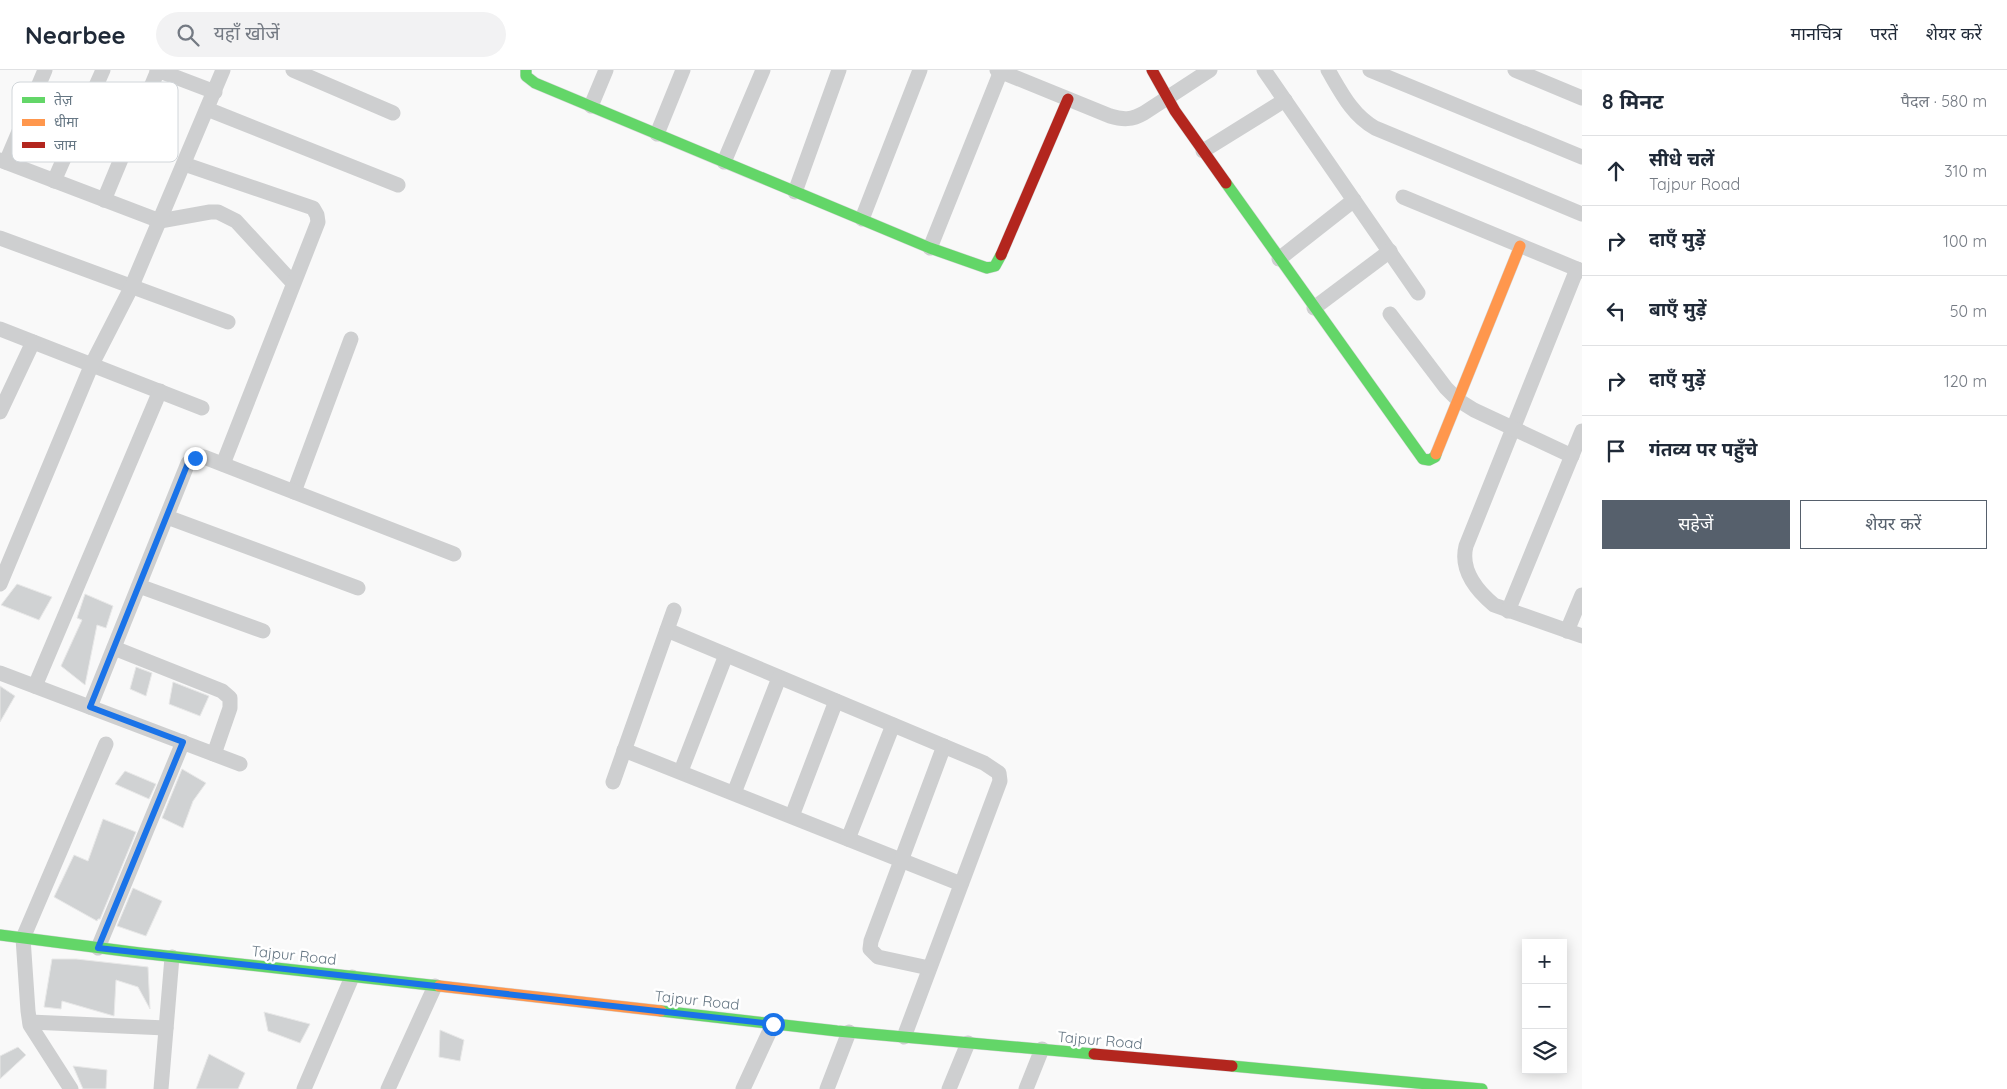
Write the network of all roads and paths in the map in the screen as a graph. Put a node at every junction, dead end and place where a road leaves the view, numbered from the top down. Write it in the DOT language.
graph roads {
  1 [pos="46,70"];
  2 [pos="103,70"];
  3 [pos="158,70"];
  4 [pos="223,70"];
  5 [pos="293,70"];
  6 [pos="526,70"];
  7 [pos="606,70"];
  8 [pos="683,70"];
  9 [pos="763,70"];
  10 [pos="839,70"];
  11 [pos="920,70"];
  12 [pos="1152,70"];
  13 [pos="1210,70"];
  14 [pos="1264,70"];
  15 [pos="1328,70"];
  16 [pos="1370,70"];
  17 [pos="1515,70"];
  18 [pos="999,71"];
  19 [pos="40,82"];
  20 [pos="98,82"];
  21 [pos="153,82"];
  22 [pos="215,92"];
  23 [pos="1582,98"];
  24 [pos="1068,99"];
  25 [pos="1168,99"];
  26 [pos="1285,100"];
  27 [pos="591,106"];
  28 [pos="207,109"];
  29 [pos="394,113"];
  30 [pos="658,134"];
  31 [pos="12,142"];
  32 [pos="1203,151"];
  33 [pos="1582,157"];
  34 [pos="3,161"];
  35 [pos="62,162"];
  36 [pos="120,162"];
  37 [pos="724,162"];
  38 [pos="184,164"];
  39 [pos="54,181"];
  40 [pos="398,185"];
  41 [pos="795,192"];
  42 [pos="1403,197"];
  43 [pos="104,200"];
  44 [pos="1354,200"];
  45 [pos="1582,214"];
  46 [pos="862,219"];
  47 [pos="160,221"];
  48 [pos="0,238"];
  49 [pos="1520,246"];
  50 [pos="930,248"];
  51 [pos="1390,251"];
  52 [pos="1279,259"];
  53 [pos="1579,270"];
  54 [pos="293,283"];
  55 [pos="131,288"];
  56 [pos="1418,292"];
  57 [pos="1314,308"];
  58 [pos="1390,314"];
  59 [pos="228,322"];
  60 [pos="0,329"];
  61 [pos="350,339"];
  62 [pos="34,342"];
  63 [pos="92,364"];
  64 [pos="160,391"];
  65 [pos="1458,400"];
  66 [pos="202,408"];
  67 [pos="0,412"];
  68 [pos="1514,428"];
  69 [pos="1582,431"];
  70 [pos="1572,456"];
  71 [pos="223,464"];
  72 [pos="294,492"];
  73 [pos="167,516"];
  74 [pos="454,554"];
  75 [pos="0,584"];
  76 [pos="139,586"];
  77 [pos="358,588"];
  78 [pos="1582,595"];
  79 [pos="674,610"];
  80 [pos="1508,610"];
  81 [pos="667,630"];
  82 [pos="263,631"];
  83 [pos="1567,631"];
  84 [pos="1582,636"];
  85 [pos="114,648"];
  86 [pos="726,655"];
  87 [pos="0,673"];
  88 [pos="779,678"];
  89 [pos="35,686"];
  90 [pos="836,701"];
  91 [pos="90,707"];
  92 [pos="893,725"];
  93 [pos="183,742"];
  94 [pos="106,744"];
  95 [pos="944,746"];
  96 [pos="624,750"];
  97 [pos="214,754"];
  98 [pos="240,764"];
  99 [pos="681,771"];
  100 [pos="613,782"];
  101 [pos="734,793"];
  102 [pos="792,816"];
  103 [pos="848,839"];
  104 [pos="901,860"];
  105 [pos="961,884"];
  106 [pos="0,935"];
  107 [pos="23,938"];
  108 [pos="98,948"];
  109 [pos="172,957"];
  110 [pos="930,968"];
  111 [pos="352,977"];
  112 [pos="435,986"];
  113 [pos="30,1022"];
  114 [pos="773,1024"];
  115 [pos="166,1028"];
  116 [pos="849,1032"];
  117 [pos="904,1037"];
  118 [pos="968,1043"];
  119 [pos="1042,1049"];
  120 [pos="72,1089"];
  121 [pos="161,1089"];
  122 [pos="304,1089"];
  123 [pos="388,1089"];
  124 [pos="744,1089"];
  125 [pos="827,1089"];
  126 [pos="949,1089"];
  127 [pos="1026,1089"];
  128 [pos="1482,1089"];
  1 -- 19 [label="street"];
  2 -- 20 [label="street"];
  3 -- 21 [label="street"];
  3 -- 22 [label="street"];
  4 -- 22 [label="street"];
  5 -- 29 [label="street"];
  6 -- 27 [label="main road"];
  7 -- 27 [label="street"];
  8 -- 30 [label="street"];
  9 -- 37 [label="street"];
  10 -- 41 [label="street"];
  11 -- 46 [label="street"];
  12 -- 25 [label="main road"];
  13 -- 25 [label="street"];
  14 -- 26 [label="street"];
  15 -- 45 [label="street"];
  16 -- 33 [label="street"];
  17 -- 23 [label="street"];
  18 -- 24 [label="street"];
  18 -- 50 [label="street"];
  22 -- 28 [label="street"];
  24 -- 25 [label="street"];
  24 -- 50 [label="main road"];
  25 -- 32 [label="main road"];
  26 -- 32 [label="street"];
  26 -- 44 [label="street"];
  27 -- 30 [label="main road"];
  28 -- 38 [label="street"];
  28 -- 40 [label="street"];
  30 -- 37 [label="main road"];
  31 -- 34 [label="street"];
  32 -- 52 [label="main road"];
  34 -- 39 [label="street"];
  35 -- 39 [label="street"];
  36 -- 43 [label="street"];
  37 -- 41 [label="main road"];
  38 -- 47 [label="street"];
  38 -- 54 [label="street"];
  39 -- 43 [label="street"];
  41 -- 46 [label="main road"];
  42 -- 49 [label="street"];
  43 -- 47 [label="street"];
  44 -- 51 [label="street"];
  44 -- 52 [label="street"];
  46 -- 50 [label="main road"];
  47 -- 54 [label="street"];
  47 -- 55 [label="street"];
  48 -- 55 [label="street"];
  49 -- 53 [label="street"];
  49 -- 65 [label="main road"];
  51 -- 56 [label="street"];
  51 -- 57 [label="street"];
  52 -- 57 [label="main road"];
  53 -- 68 [label="street"];
  54 -- 71 [label="street"];
  55 -- 59 [label="street"];
  55 -- 63 [label="street"];
  57 -- 65 [label="main road"];
  58 -- 65 [label="street"];
  60 -- 62 [label="street"];
  61 -- 72 [label="street"];
  62 -- 63 [label="street"];
  62 -- 67 [label="street"];
  63 -- 64 [label="street"];
  63 -- 75 [label="street"];
  64 -- 66 [label="street"];
  64 -- 89 [label="street"];
  65 -- 68 [label="street"];
  68 -- 70 [label="street"];
  68 -- 80 [label="street"];
  69 -- 70 [label="street"];
  70 -- 80 [label="street"];
  71 -- 72 [label="street"];
  71 -- 73 [label="street"];
  72 -- 74 [label="street"];
  73 -- 76 [label="street"];
  73 -- 77 [label="street"];
  76 -- 82 [label="street"];
  76 -- 85 [label="street"];
  78 -- 83 [label="street"];
  79 -- 81 [label="street"];
  80 -- 83 [label="street"];
  81 -- 86 [label="street"];
  81 -- 96 [label="street"];
  83 -- 84 [label="street"];
  85 -- 91 [label="street"];
  85 -- 97 [label="street"];
  86 -- 88 [label="street"];
  86 -- 99 [label="street"];
  87 -- 89 [label="street"];
  88 -- 90 [label="street"];
  88 -- 101 [label="street"];
  89 -- 91 [label="street"];
  90 -- 92 [label="street"];
  90 -- 102 [label="street"];
  91 -- 93 [label="street"];
  92 -- 95 [label="street"];
  92 -- 103 [label="street"];
  93 -- 97 [label="street"];
  93 -- 108 [label="street"];
  94 -- 107 [label="street"];
  95 -- 104 [label="street"];
  95 -- 105 [label="street"];
  96 -- 99 [label="street"];
  96 -- 100 [label="street"];
  97 -- 98 [label="street"];
  99 -- 101 [label="street"];
  101 -- 102 [label="street"];
  102 -- 103 [label="street"];
  103 -- 104 [label="street"];
  104 -- 105 [label="street"];
  104 -- 110 [label="street"];
  105 -- 110 [label="street"];
  106 -- 107 [label="main road, Tajpur Road"];
  107 -- 108 [label="main road, Tajpur Road"];
  107 -- 113 [label="street"];
  108 -- 109 [label="main road, Tajpur Road"];
  109 -- 111 [label="main road, Tajpur Road"];
  109 -- 115 [label="street"];
  110 -- 117 [label="street"];
  111 -- 112 [label="main road, Tajpur Road"];
  111 -- 122 [label="street"];
  112 -- 114 [label="main road, Tajpur Road"];
  112 -- 123 [label="street"];
  113 -- 115 [label="street"];
  113 -- 120 [label="street"];
  114 -- 116 [label="main road, Tajpur Road"];
  114 -- 124 [label="street"];
  115 -- 121 [label="street"];
  116 -- 117 [label="main road, Tajpur Road"];
  116 -- 125 [label="street"];
  117 -- 118 [label="main road, Tajpur Road"];
  118 -- 119 [label="main road, Tajpur Road"];
  118 -- 126 [label="street"];
  119 -- 127 [label="street"];
  119 -- 128 [label="main road, Tajpur Road"];
}
